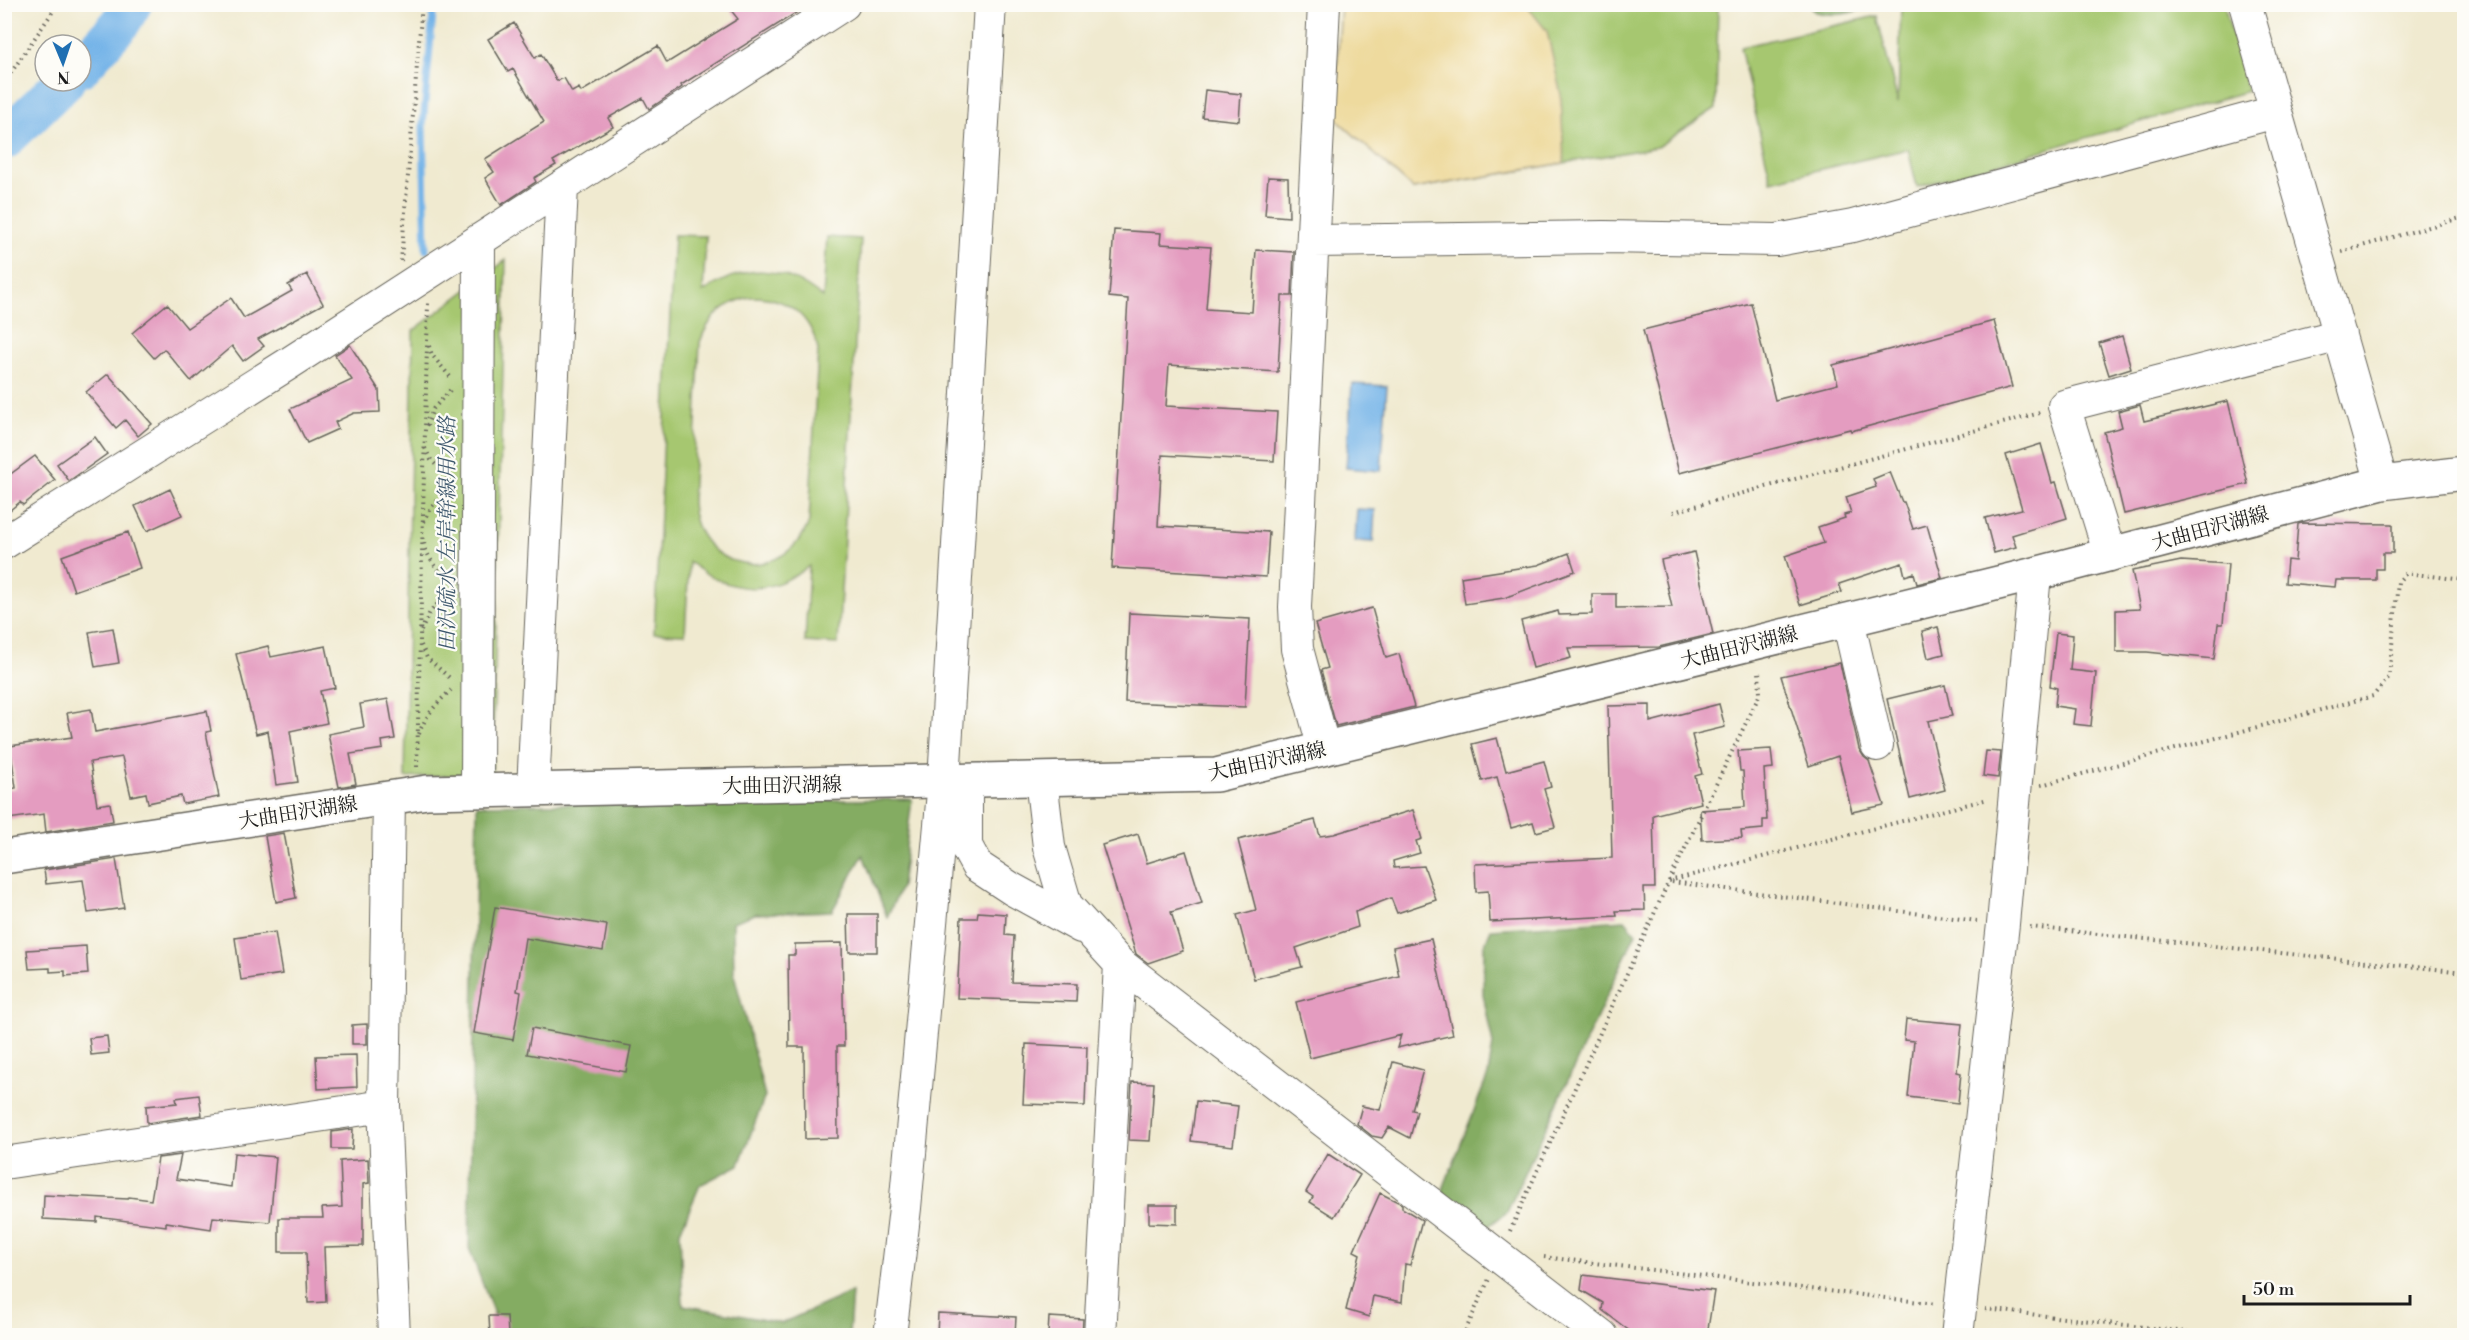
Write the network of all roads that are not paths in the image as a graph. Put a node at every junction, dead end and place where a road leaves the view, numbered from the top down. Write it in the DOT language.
graph roads {
  1 [pos="844,4"];
  2 [pos="990,4"];
  3 [pos="1324,4"];
  4 [pos="2245,4"];
  5 [pos="2275,112"];
  6 [pos="562,187"];
  7 [pos="479,240"];
  8 [pos="1314,241"];
  9 [pos="2340,334"];
  10 [pos="2464,473"];
  11 [pos="2382,483"];
  12 [pos="4,543"];
  13 [pos="2110,555"];
  14 [pos="2035,574"];
  15 [pos="1848,620"];
  16 [pos="1877,745"];
  17 [pos="1324,749"];
  18 [pos="1041,779"];
  19 [pos="955,781"];
  20 [pos="533,790"];
  21 [pos="477,791"];
  22 [pos="402,796"];
  23 [pos="4,857"];
  24 [pos="1092,933"];
  25 [pos="1120,964"];
  26 [pos="384,1106"];
  27 [pos="4,1163"];
  28 [pos="1959,1321"];
  29 [pos="394,1335"];
  30 [pos="890,1335"];
  31 [pos="1100,1335"];
  32 [pos="1602,1335"];
  1 -- 6 [label="street"];
  2 -- 19 [label="street"];
  3 -- 8 [label="street"];
  4 -- 5 [label="street"];
  5 -- 8 [label="street"];
  5 -- 9 [label="street"];
  6 -- 7 [label="street"];
  6 -- 20 [label="street"];
  7 -- 12 [label="street"];
  7 -- 21 [label="street"];
  8 -- 17 [label="street"];
  9 -- 11 [label="street"];
  9 -- 13 [label="street"];
  10 -- 11 [label="main road, 大曲田沢湖線"];
  11 -- 13 [label="main road, 大曲田沢湖線"];
  13 -- 14 [label="main road, 大曲田沢湖線"];
  14 -- 15 [label="main road, 大曲田沢湖線"];
  14 -- 28 [label="street"];
  15 -- 16 [label="street"];
  15 -- 17 [label="main road, 大曲田沢湖線"];
  17 -- 18 [label="main road, 大曲田沢湖線"];
  18 -- 19 [label="main road, 大曲田沢湖線"];
  18 -- 24 [label="street"];
  19 -- 20 [label="main road, 大曲田沢湖線"];
  19 -- 24 [label="street"];
  19 -- 30 [label="street"];
  20 -- 21 [label="main road, 大曲田沢湖線"];
  21 -- 22 [label="main road, 大曲田沢湖線"];
  22 -- 23 [label="main road, 大曲田沢湖線"];
  22 -- 26 [label="street"];
  24 -- 25 [label="street"];
  25 -- 31 [label="street"];
  25 -- 32 [label="street"];
  26 -- 27 [label="street"];
  26 -- 29 [label="street"];
}
